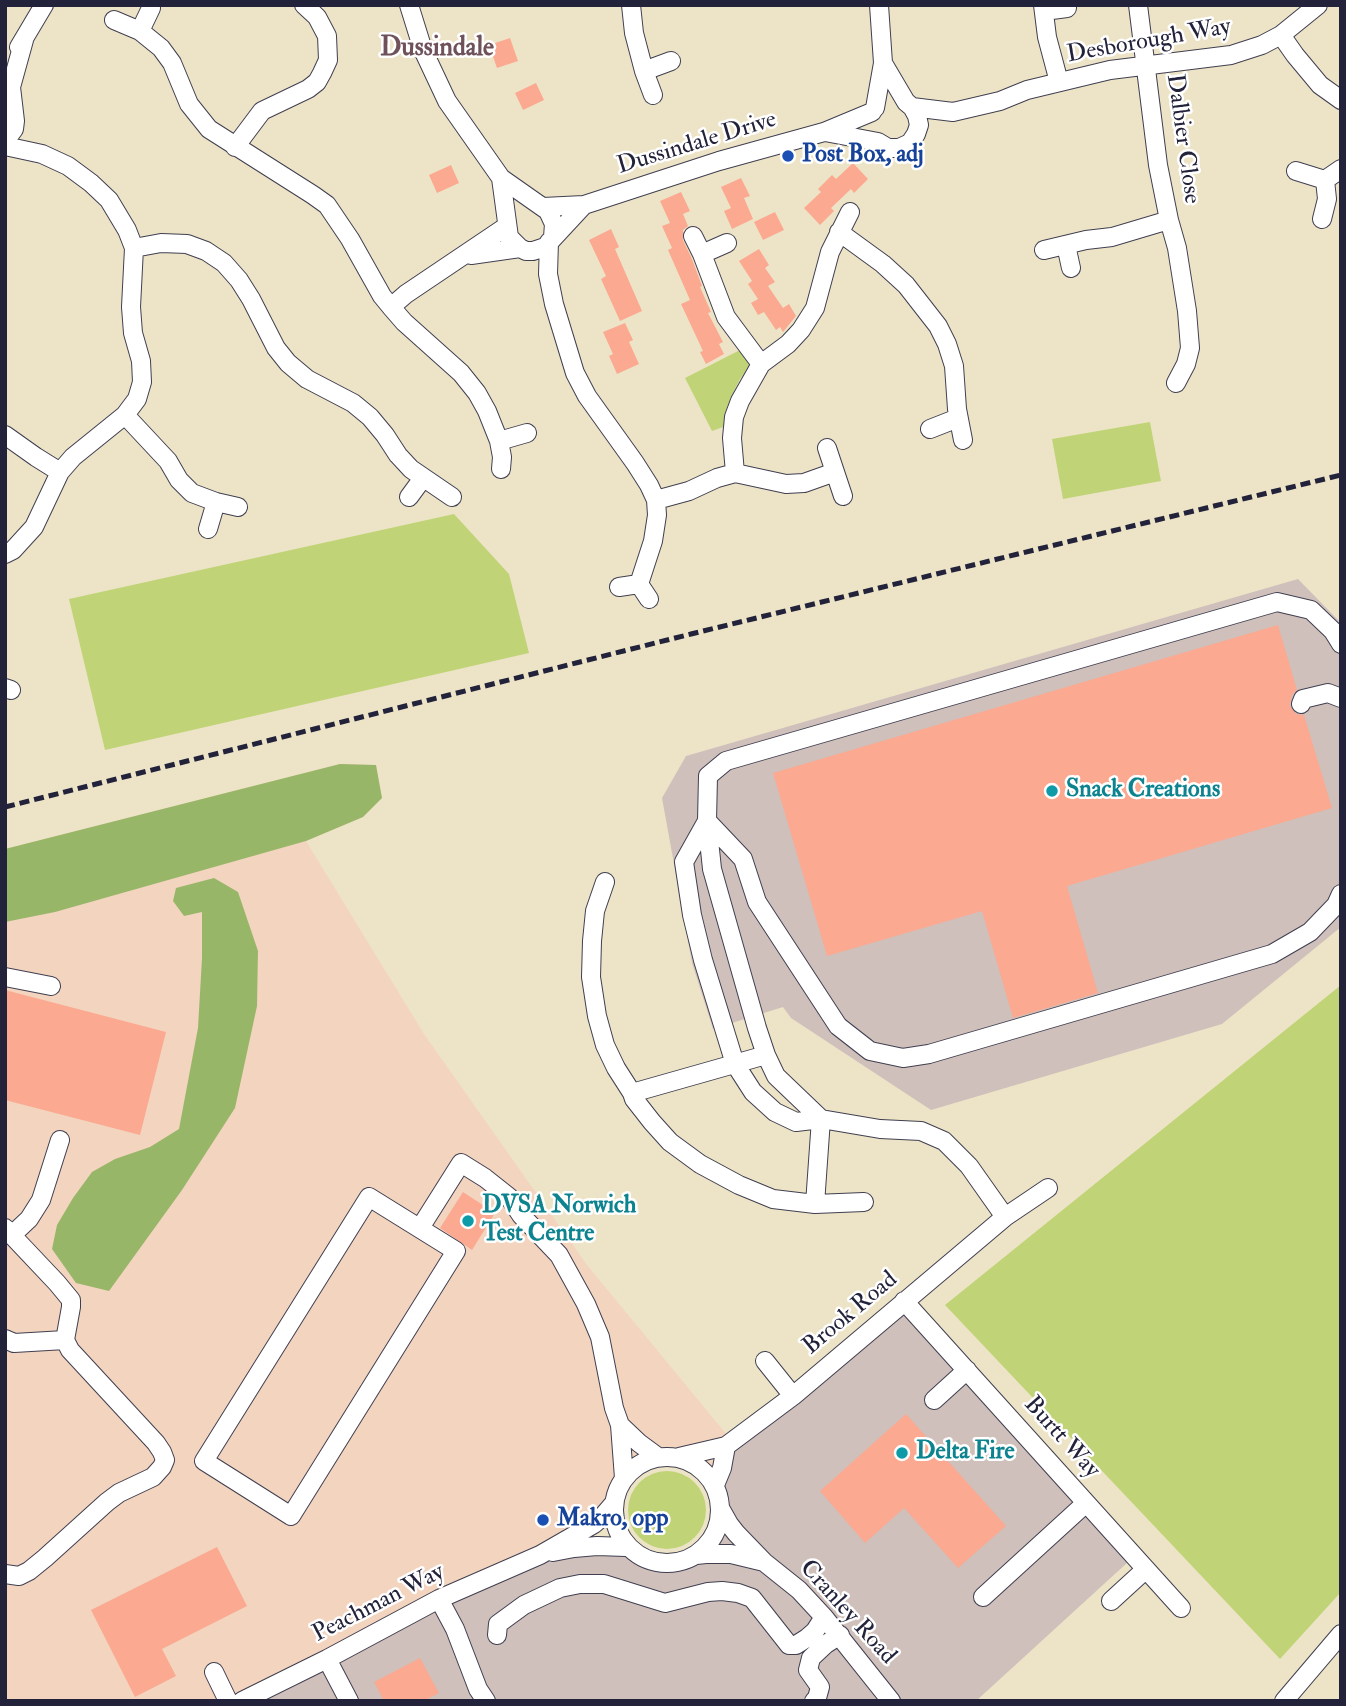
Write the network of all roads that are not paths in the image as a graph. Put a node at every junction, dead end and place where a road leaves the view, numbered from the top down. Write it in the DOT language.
graph roads {
  1 [pos="44,5"];
  2 [pos="304,5"];
  3 [pos="409,5"];
  4 [pos="631,5"];
  5 [pos="879,5"];
  6 [pos="1138,5"];
  7 [pos="1318,5"];
  8 [pos="151,8"];
  9 [pos="1043,8"];
  10 [pos="1067,8"];
  11 [pos="114,20"];
  12 [pos="139,31"];
  13 [pos="1281,35"];
  14 [pos="24,40"];
  15 [pos="671,61"];
  16 [pos="883,63"];
  17 [pos="1147,66"];
  18 [pos="5,67"];
  19 [pos="644,71"];
  20 [pos="1059,82"];
  21 [pos="653,94"];
  22 [pos="1341,100"];
  23 [pos="909,104"];
  24 [pos="873,110"];
  25 [pos="953,112"];
  26 [pos="11,113"];
  27 [pos="824,132"];
  28 [pos="916,134"];
  29 [pos="877,142"];
  30 [pos="5,144"];
  31 [pos="235,147"];
  32 [pos="42,154"];
  33 [pos="1341,169"];
  34 [pos="1296,171"];
  35 [pos="501,178"];
  36 [pos="1325,180"];
  37 [pos="584,205"];
  38 [pos="540,206"];
  39 [pos="850,212"];
  40 [pos="1322,219"];
  41 [pos="1169,220"];
  42 [pos="508,224"];
  43 [pos="839,232"];
  44 [pos="692,236"];
  45 [pos="551,240"];
  46 [pos="727,243"];
  47 [pos="1066,245"];
  48 [pos="134,248"];
  49 [pos="523,250"];
  50 [pos="1044,250"];
  51 [pos="702,254"];
  52 [pos="464,256"];
  53 [pos="1071,268"];
  54 [pos="548,274"];
  55 [pos="391,307"];
  56 [pos="761,364"];
  57 [pos="1176,383"];
  58 [pos="125,415"];
  59 [pos="958,418"];
  60 [pos="930,429"];
  61 [pos="527,433"];
  62 [pos="5,435"];
  63 [pos="963,440"];
  64 [pos="499,441"];
  65 [pos="827,448"];
  66 [pos="502,469"];
  67 [pos="60,472"];
  68 [pos="835,472"];
  69 [pos="735,473"];
  70 [pos="423,478"];
  71 [pos="446,493"];
  72 [pos="843,496"];
  73 [pos="410,497"];
  74 [pos="656,500"];
  75 [pos="216,502"];
  76 [pos="237,507"];
  77 [pos="208,529"];
  78 [pos="5,554"];
  79 [pos="620,587"];
  80 [pos="1341,644"];
  81 [pos="1341,698"];
  82 [pos="1301,704"];
  83 [pos="707,821"];
  84 [pos="605,882"];
  85 [pos="1341,894"];
  86 [pos="5,977"];
  87 [pos="51,986"];
  88 [pos="766,1055"];
  89 [pos="735,1064"];
  90 [pos="632,1093"];
  91 [pos="821,1119"];
  92 [pos="60,1140"];
  93 [pos="1048,1188"];
  94 [pos="864,1202"];
  95 [pos="815,1204"];
  96 [pos="1005,1217"];
  97 [pos="420,1228"];
  98 [pos="9,1231"];
  99 [pos="904,1301"];
  100 [pos="5,1339"];
  101 [pos="65,1340"];
  102 [pos="765,1361"];
  103 [pos="967,1370"];
  104 [pos="793,1395"];
  105 [pos="934,1399"];
  106 [pos="620,1425"];
  107 [pos="726,1446"];
  108 [pos="658,1457"];
  109 [pos="679,1457"];
  110 [pos="624,1478"];
  111 [pos="715,1485"];
  112 [pos="614,1503"];
  113 [pos="1086,1503"];
  114 [pos="720,1508"];
  115 [pos="626,1547"];
  116 [pos="540,1555"];
  117 [pos="696,1555"];
  118 [pos="764,1562"];
  119 [pos="1146,1569"];
  120 [pos="5,1574"];
  121 [pos="983,1597"];
  122 [pos="439,1599"];
  123 [pos="1111,1601"];
  124 [pos="1181,1608"];
  125 [pos="824,1617"];
  126 [pos="1341,1634"];
  127 [pos="497,1635"];
  128 [pos="840,1636"];
  129 [pos="327,1659"];
  130 [pos="214,1672"];
  131 [pos="228,1701"];
  132 [pos="242,1701"];
  133 [pos="349,1701"];
  134 [pos="486,1701"];
  135 [pos="814,1701"];
  136 [pos="891,1701"];
  137 [pos="1284,1701"];
  1 -- 14 [label="street"];
  2 -- 31 [label="street"];
  3 -- 35 [label="street"];
  4 -- 19 [label="street"];
  5 -- 16 [label="street"];
  6 -- 17 [label="street, Dalbier Close"];
  7 -- 13 [label="street, Desborough Way"];
  8 -- 12 [label="street"];
  9 -- 10 [label="street, Desborough Way"];
  9 -- 20 [label="street, Desborough Way"];
  11 -- 12 [label="street"];
  12 -- 31 [label="street"];
  13 -- 17 [label="street, Desborough Way"];
  13 -- 22 [label="street"];
  14 -- 18 [label="street"];
  14 -- 26 [label="street"];
  15 -- 19 [label="street"];
  16 -- 23 [label="street"];
  16 -- 24 [label="street"];
  17 -- 20 [label="street, Desborough Way"];
  17 -- 41 [label="street, Dalbier Close"];
  19 -- 21 [label="street"];
  20 -- 25 [label="street, Desborough Way"];
  23 -- 24 [label="street, Dussindale Drive"];
  23 -- 25 [label="street, Desborough Way"];
  23 -- 28 [label="street"];
  24 -- 27 [label="street, Dussindale Drive"];
  24 -- 29 [label="street"];
  25 -- 28 [label="street, Desborough Way"];
  26 -- 30 [label="street"];
  26 -- 32 [label="street"];
  27 -- 29 [label="street, Dussindale Drive"];
  27 -- 37 [label="street, Dussindale Drive"];
  28 -- 29 [label="street, Dussindale Drive"];
  30 -- 32 [label="street"];
  31 -- 55 [label="street"];
  32 -- 48 [label="street"];
  33 -- 36 [label="street"];
  34 -- 36 [label="street"];
  35 -- 38 [label="street"];
  35 -- 42 [label="street"];
  36 -- 40 [label="street"];
  37 -- 38 [label="street, Dussindale Drive"];
  37 -- 45 [label="street, Dussindale Drive"];
  38 -- 42 [label="street, Dussindale Drive"];
  38 -- 45 [label="street"];
  39 -- 43 [label="street"];
  41 -- 47 [label="street, Dalbier Close"];
  41 -- 57 [label="street, Dalbier Close"];
  42 -- 49 [label="street"];
  42 -- 52 [label="street, Dussindale Drive"];
  43 -- 56 [label="street"];
  43 -- 59 [label="street"];
  44 -- 51 [label="street"];
  45 -- 49 [label="street, Dussindale Drive"];
  45 -- 54 [label="street"];
  46 -- 51 [label="street"];
  47 -- 50 [label="street, Dalbier Close"];
  47 -- 53 [label="street"];
  48 -- 58 [label="street"];
  48 -- 70 [label="street"];
  49 -- 52 [label="street, Dussindale Drive"];
  49 -- 54 [label="street"];
  51 -- 56 [label="street"];
  52 -- 55 [label="street, Dussindale Drive"];
  54 -- 74 [label="street"];
  55 -- 64 [label="street"];
  56 -- 69 [label="street"];
  58 -- 67 [label="street"];
  58 -- 75 [label="street"];
  59 -- 60 [label="street"];
  59 -- 63 [label="street"];
  61 -- 64 [label="street"];
  62 -- 67 [label="street"];
  64 -- 66 [label="street"];
  65 -- 68 [label="street"];
  67 -- 78 [label="street"];
  68 -- 69 [label="street"];
  68 -- 72 [label="street"];
  69 -- 74 [label="street"];
  70 -- 71 [label="street"];
  70 -- 73 [label="street"];
  74 -- 79 [label="street"];
  75 -- 76 [label="street"];
  75 -- 77 [label="street"];
  80 -- 83 [label="street"];
  81 -- 82 [label="street"];
  83 -- 85 [label="street"];
  83 -- 88 [label="street"];
  83 -- 89 [label="street"];
  84 -- 90 [label="street"];
  86 -- 87 [label="street"];
  88 -- 89 [label="street"];
  88 -- 91 [label="street"];
  89 -- 90 [label="street"];
  89 -- 91 [label="street"];
  90 -- 95 [label="street"];
  91 -- 95 [label="street"];
  91 -- 96 [label="street"];
  92 -- 98 [label="street"];
  93 -- 96 [label="street, Brook Road"];
  94 -- 95 [label="street"];
  96 -- 99 [label="street, Brook Road"];
  97 -- 97 [label="street"];
  97 -- 106 [label="street"];
  98 -- 101 [label="street"];
  99 -- 103 [label="street, Burtt Way"];
  99 -- 104 [label="street, Brook Road"];
  100 -- 101 [label="street"];
  101 -- 120 [label="street"];
  102 -- 104 [label="street"];
  103 -- 105 [label="street"];
  103 -- 113 [label="street, Burtt Way"];
  104 -- 107 [label="street, Brook Road"];
  106 -- 108 [label="street"];
  106 -- 110 [label="street"];
  107 -- 109 [label="street, Brook Road"];
  107 -- 111 [label="street"];
  108 -- 109 [label="street"];
  108 -- 110 [label="street"];
  109 -- 111 [label="street"];
  110 -- 112 [label="street, Peachman Way"];
  111 -- 114 [label="street"];
  112 -- 115 [label="street"];
  112 -- 116 [label="street, Peachman Way"];
  113 -- 119 [label="street, Burtt Way"];
  113 -- 121 [label="street"];
  114 -- 117 [label="street"];
  114 -- 118 [label="street, Cranley Road"];
  115 -- 116 [label="street, Peachman Way"];
  115 -- 117 [label="street, Peachman Way"];
  116 -- 122 [label="street, Peachman Way"];
  117 -- 118 [label="street, Cranley Road"];
  118 -- 125 [label="street, Cranley Road"];
  119 -- 123 [label="street"];
  119 -- 124 [label="street, Burtt Way"];
  122 -- 129 [label="street, Peachman Way"];
  122 -- 134 [label="street"];
  125 -- 127 [label="street"];
  125 -- 128 [label="street, Cranley Road"];
  126 -- 137 [label="street"];
  128 -- 135 [label="street"];
  128 -- 136 [label="street, Cranley Road"];
  129 -- 132 [label="street, Peachman Way"];
  129 -- 133 [label="street"];
  130 -- 131 [label="street"];
}
